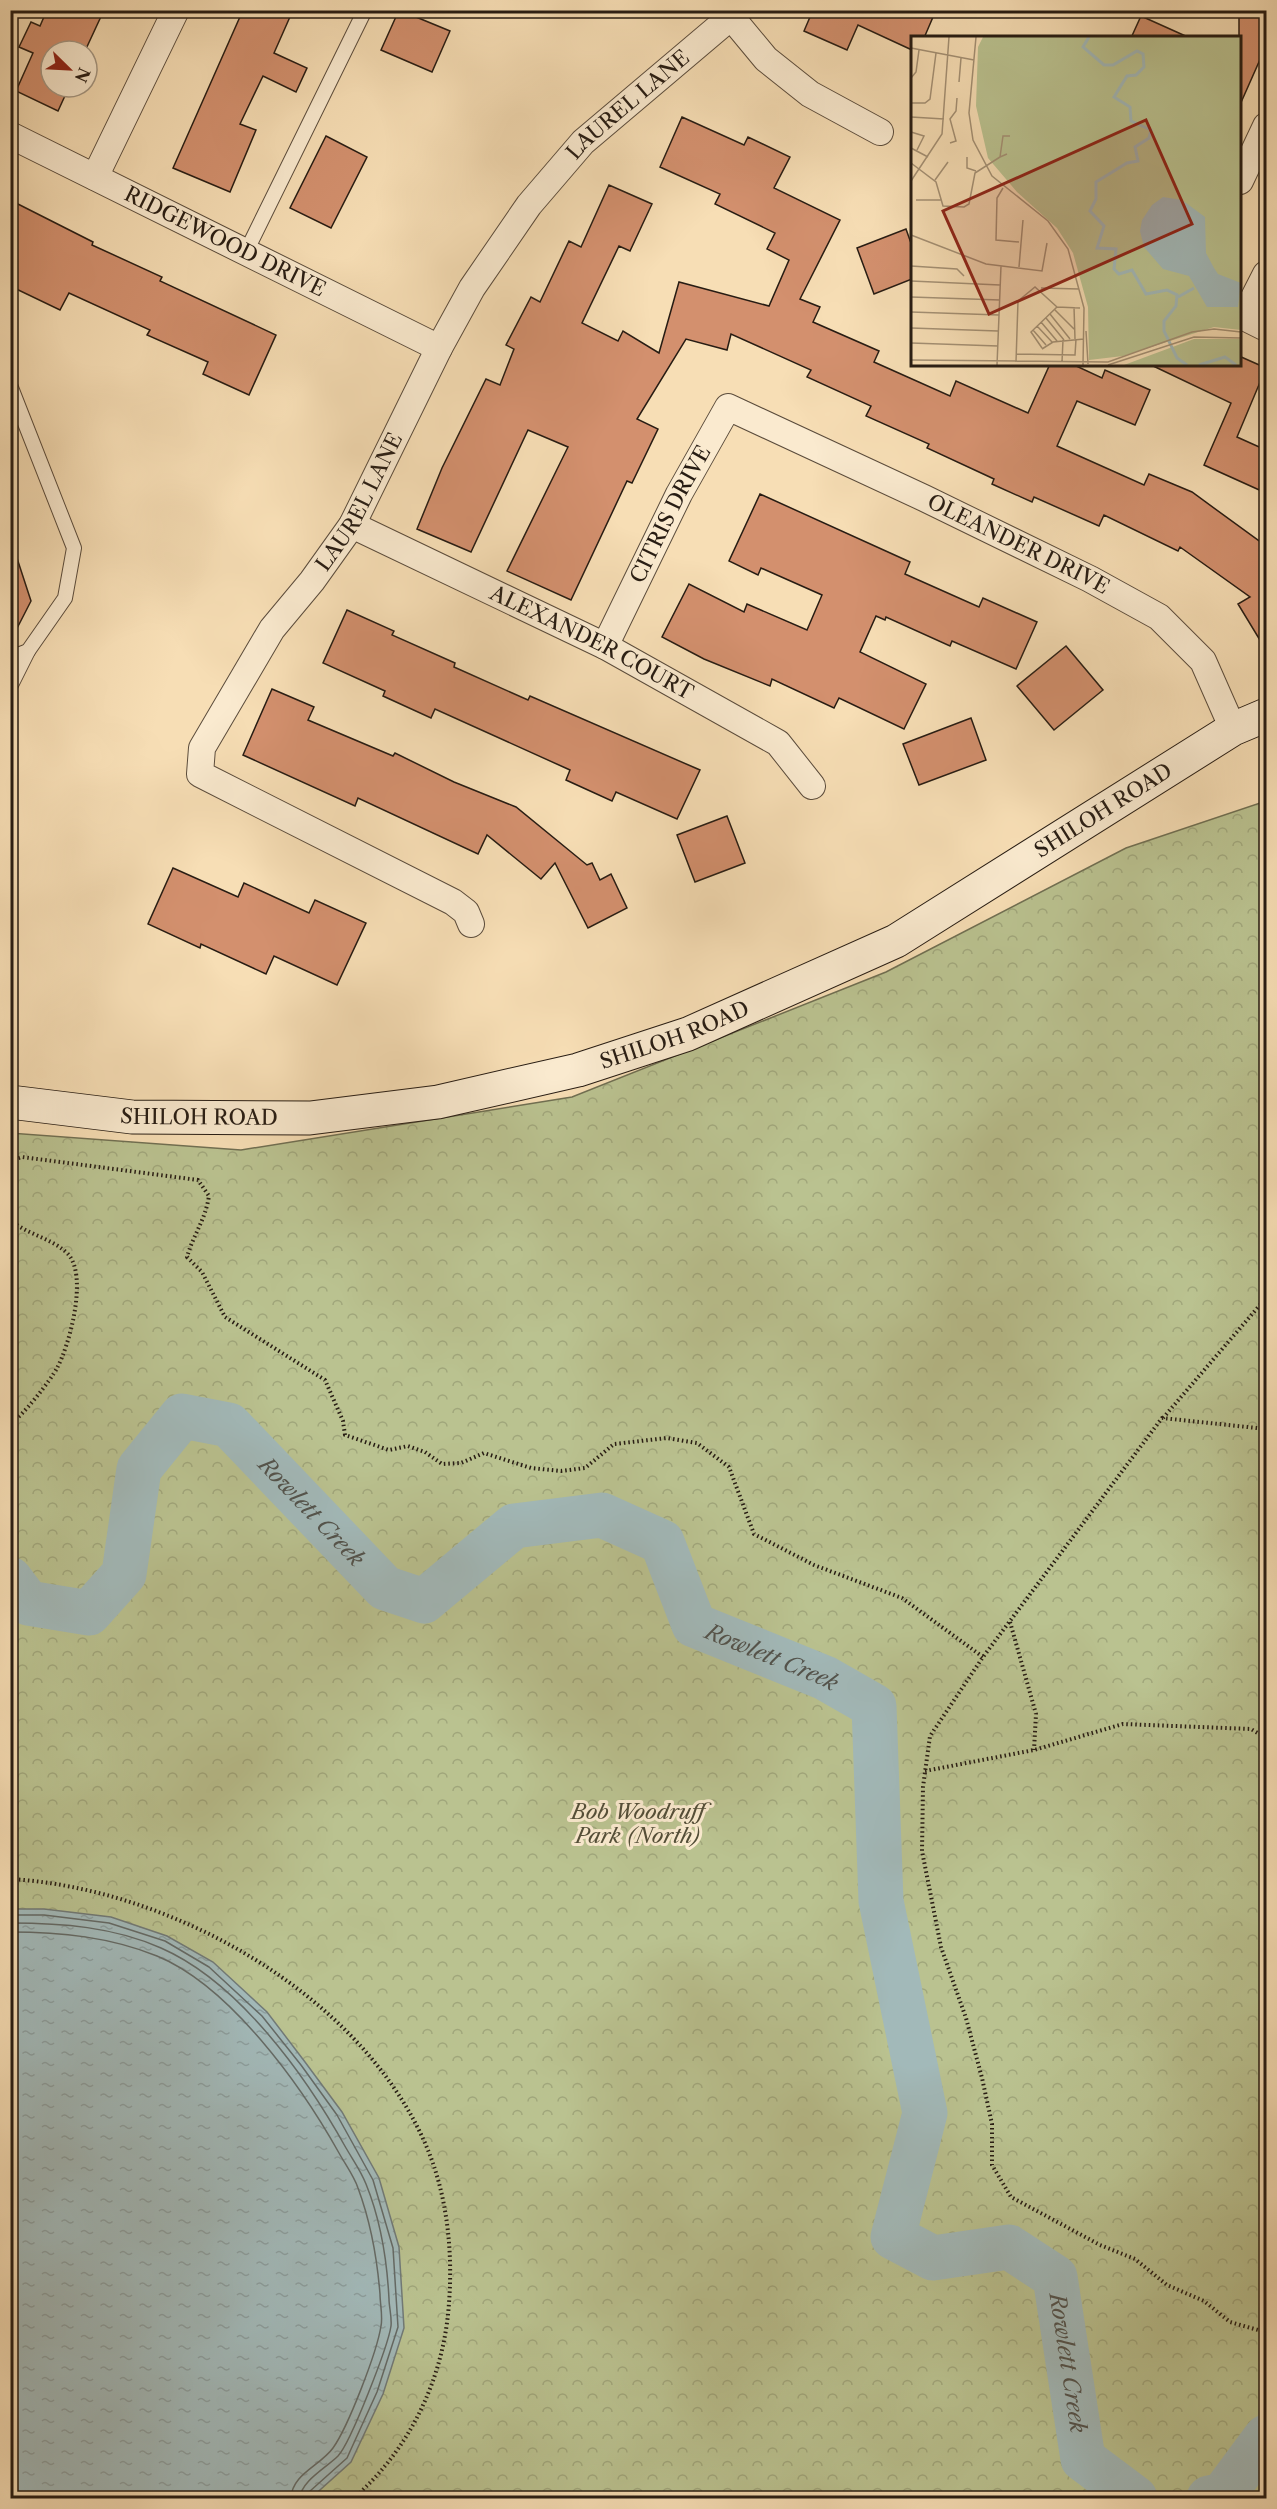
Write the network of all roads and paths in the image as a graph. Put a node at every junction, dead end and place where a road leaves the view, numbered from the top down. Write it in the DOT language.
graph roads {
  1 [pos="176,10"];
  2 [pos="365,10"];
  3 [pos="736,14"];
  4 [pos="880,132"];
  5 [pos="1255,134"];
  6 [pos="10,135"];
  7 [pos="1241,175"];
  8 [pos="95,177"];
  9 [pos="246,252"];
  10 [pos="1266,273"];
  11 [pos="1250,320"];
  12 [pos="438,348"];
  13 [pos="10,385"];
  14 [pos="750,416"];
  15 [pos="352,525"];
  16 [pos="605,646"];
  17 [pos="28,651"];
  18 [pos="10,658"];
  19 [pos="10,687"];
  20 [pos="1266,715"];
  21 [pos="1233,729"];
  22 [pos="812,786"];
  23 [pos="471,924"];
  24 [pos="10,1102"];
  25 [pos="10,1161"];
  26 [pos="10,1219"];
  27 [pos="1266,1298"];
  28 [pos="1162,1418"];
  29 [pos="10,1424"];
  30 [pos="1266,1430"];
  31 [pos="1010,1622"];
  32 [pos="983,1657"];
  33 [pos="1266,1738"];
  34 [pos="1034,1750"];
  35 [pos="925,1771"];
  36 [pos="10,1879"];
  37 [pos="1266,2328"];
  38 [pos="354,2499"];
  1 -- 8 [label="street"];
  2 -- 9 [label="lane"];
  3 -- 4 [label="street"];
  3 -- 12 [label="street, LAUREL LANE"];
  5 -- 7 [label="street"];
  6 -- 8 [label="street, RIDGEWOOD DRIVE"];
  8 -- 9 [label="street, RIDGEWOOD DRIVE"];
  9 -- 12 [label="street, RIDGEWOOD DRIVE"];
  10 -- 11 [label="street"];
  12 -- 15 [label="street, LAUREL LANE"];
  13 -- 17 [label="lane"];
  14 -- 16 [label="street, CITRIS DRIVE"];
  14 -- 21 [label="street, OLEANDER DRIVE"];
  15 -- 16 [label="street, ALEXANDER COURT"];
  15 -- 23 [label="street, LAUREL LANE"];
  16 -- 22 [label="street, ALEXANDER COURT"];
  17 -- 18 [label="lane"];
  17 -- 19 [label="lane"];
  20 -- 21 [label="main road, SHILOH ROAD"];
  21 -- 24 [label="main road, SHILOH ROAD"];
  25 -- 32 [label="path"];
  26 -- 29 [label="path"];
  27 -- 28 [label="path"];
  28 -- 30 [label="path"];
  28 -- 31 [label="path"];
  31 -- 32 [label="path"];
  31 -- 34 [label="path"];
  32 -- 35 [label="path"];
  33 -- 34 [label="path"];
  34 -- 35 [label="path"];
  35 -- 37 [label="path"];
  36 -- 38 [label="path"];
}
